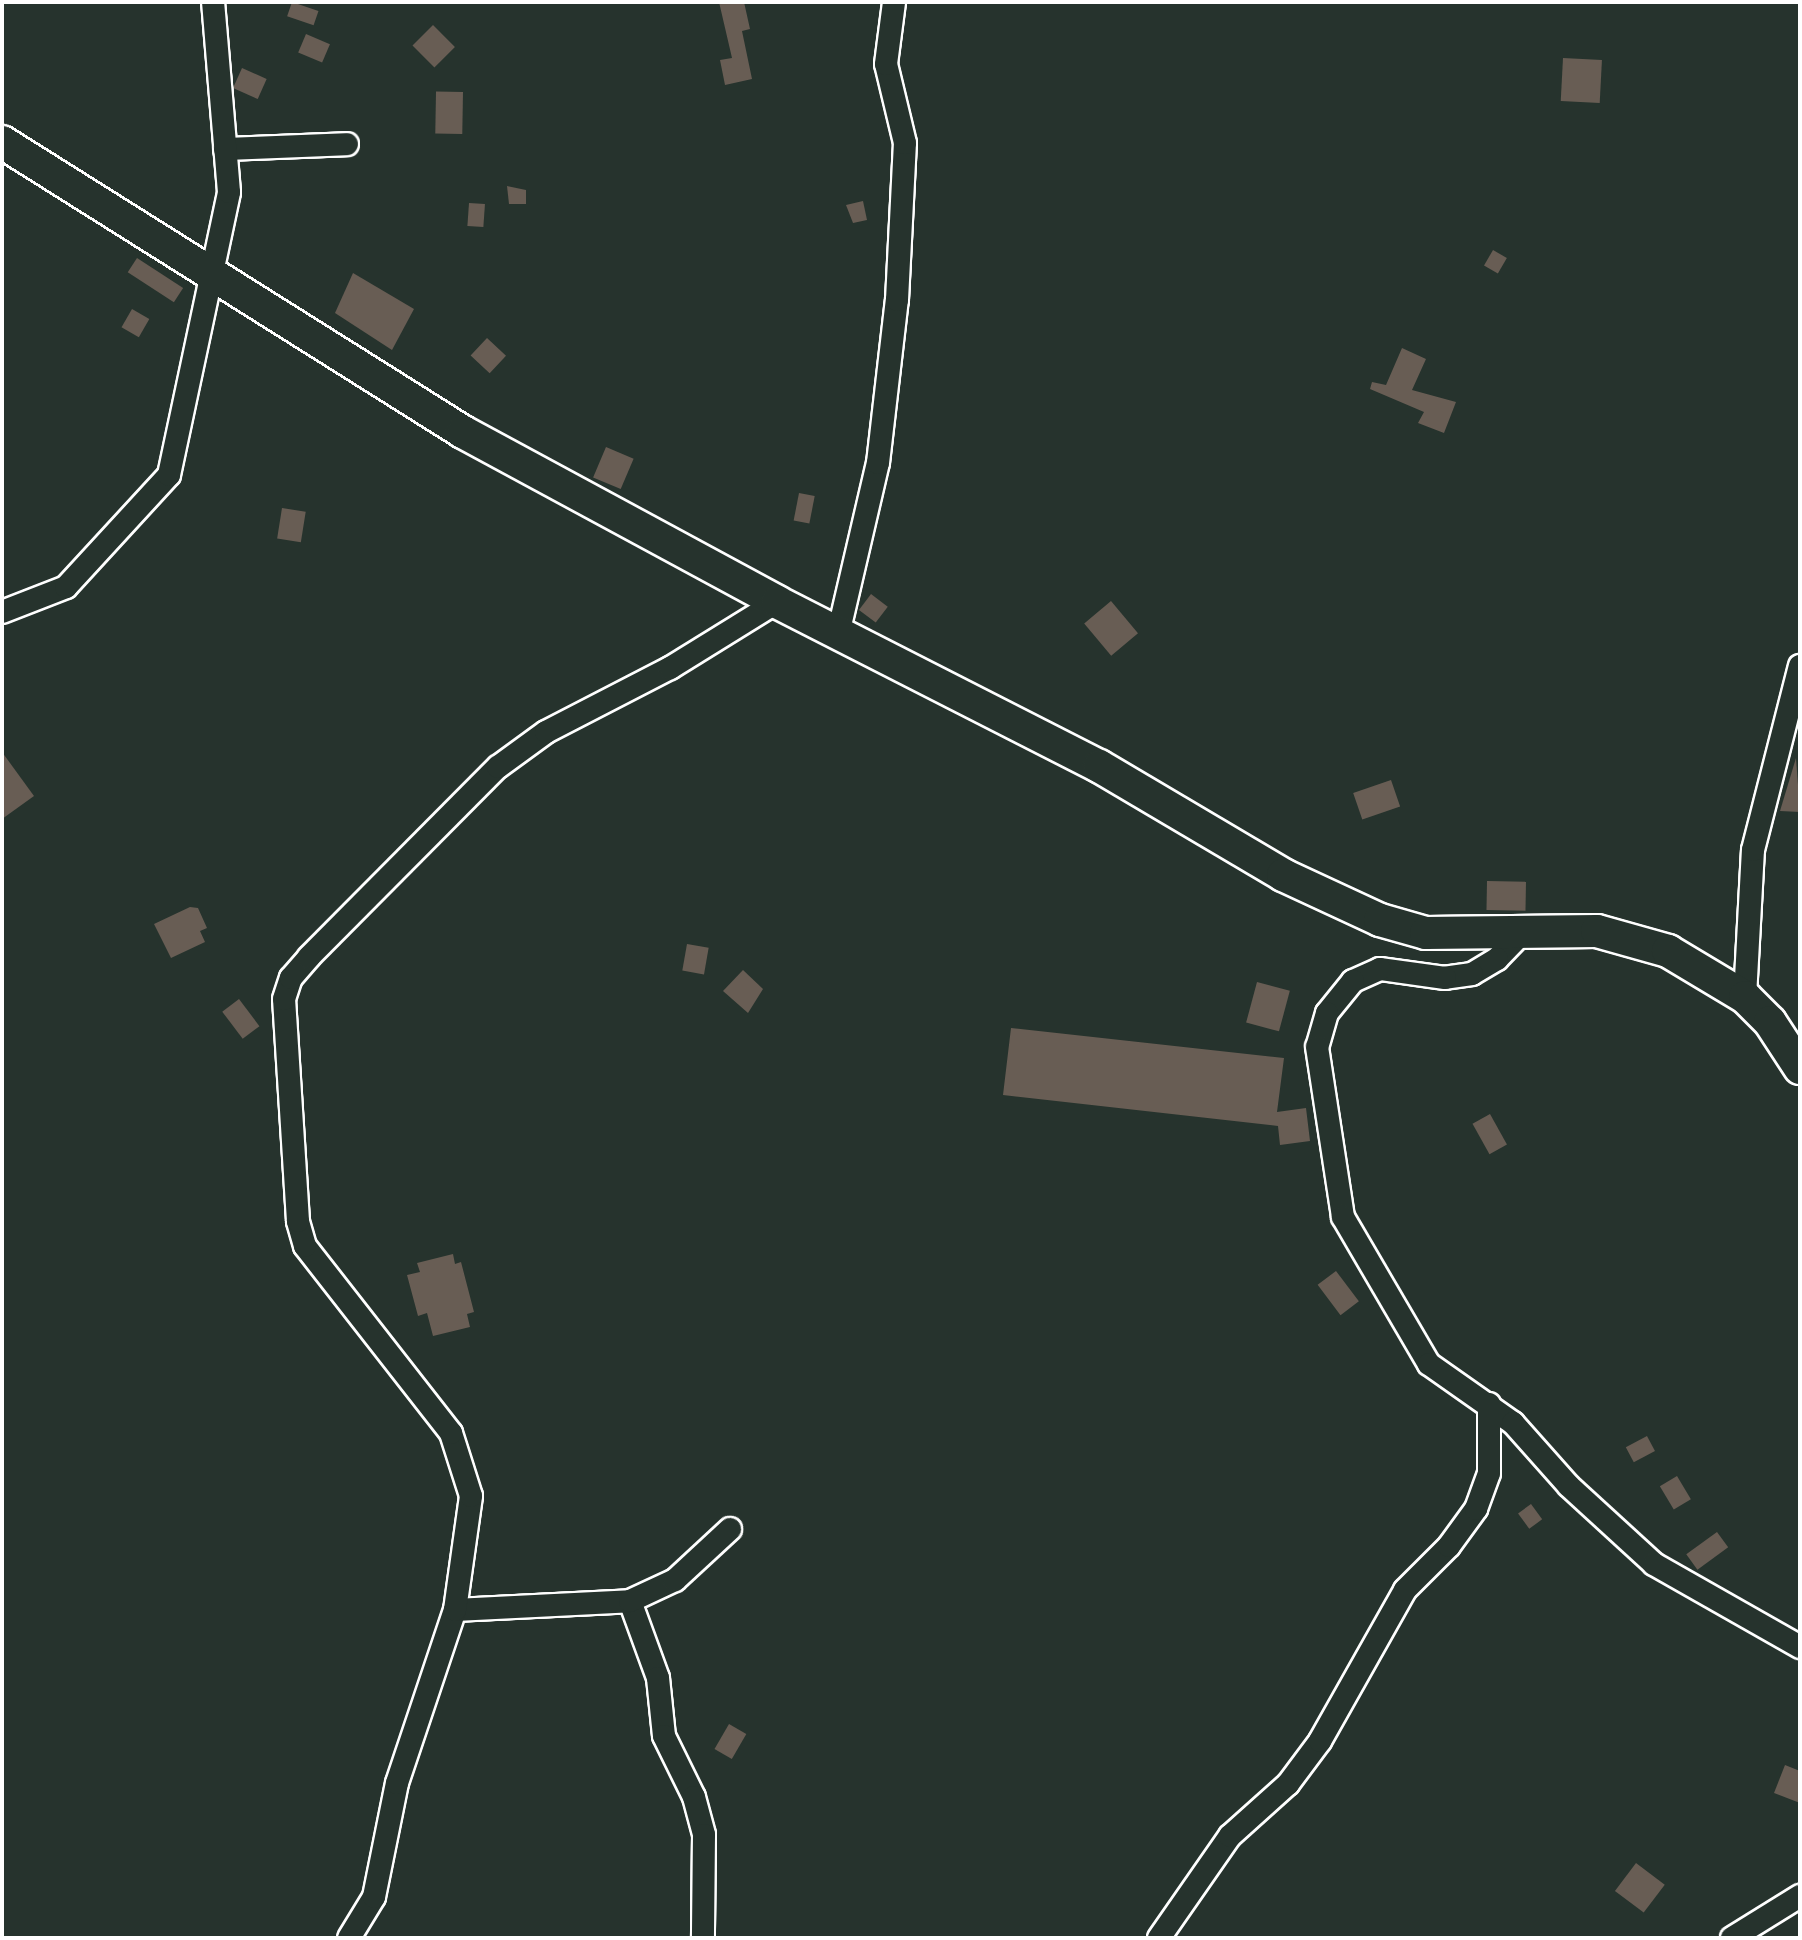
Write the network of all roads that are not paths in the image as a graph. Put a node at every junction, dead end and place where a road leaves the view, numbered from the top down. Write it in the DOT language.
graph roads {
  1 [pos="213,2"];
  2 [pos="894,2"];
  3 [pos="2,142"];
  4 [pos="347,144"];
  5 [pos="225,149"];
  6 [pos="209,275"];
  7 [pos="777,602"];
  8 [pos="2,612"];
  9 [pos="839,630"];
  10 [pos="1800,666"];
  11 [pos="1524,931"];
  12 [pos="1745,997"];
  13 [pos="1800,1068"];
  14 [pos="1489,1404"];
  15 [pos="730,1529"];
  16 [pos="630,1601"];
  17 [pos="455,1610"];
  18 [pos="1800,1647"];
  19 [pos="1800,1896"];
  20 [pos="349,1938"];
  21 [pos="703,1938"];
  22 [pos="1159,1938"];
  23 [pos="1732,1938"];
  1 -- 5 [label="street"];
  2 -- 9 [label="street"];
  3 -- 6 [label="street"];
  4 -- 5 [label="street"];
  5 -- 6 [label="street"];
  6 -- 7 [label="street"];
  6 -- 8 [label="street"];
  7 -- 9 [label="street"];
  7 -- 17 [label="street"];
  9 -- 11 [label="street"];
  10 -- 12 [label="street"];
  11 -- 12 [label="street"];
  11 -- 14 [label="street"];
  12 -- 13 [label="street"];
  14 -- 18 [label="street"];
  14 -- 22 [label="street"];
  15 -- 16 [label="street"];
  16 -- 17 [label="street"];
  16 -- 21 [label="street"];
  17 -- 20 [label="street"];
  19 -- 23 [label="street"];
}
